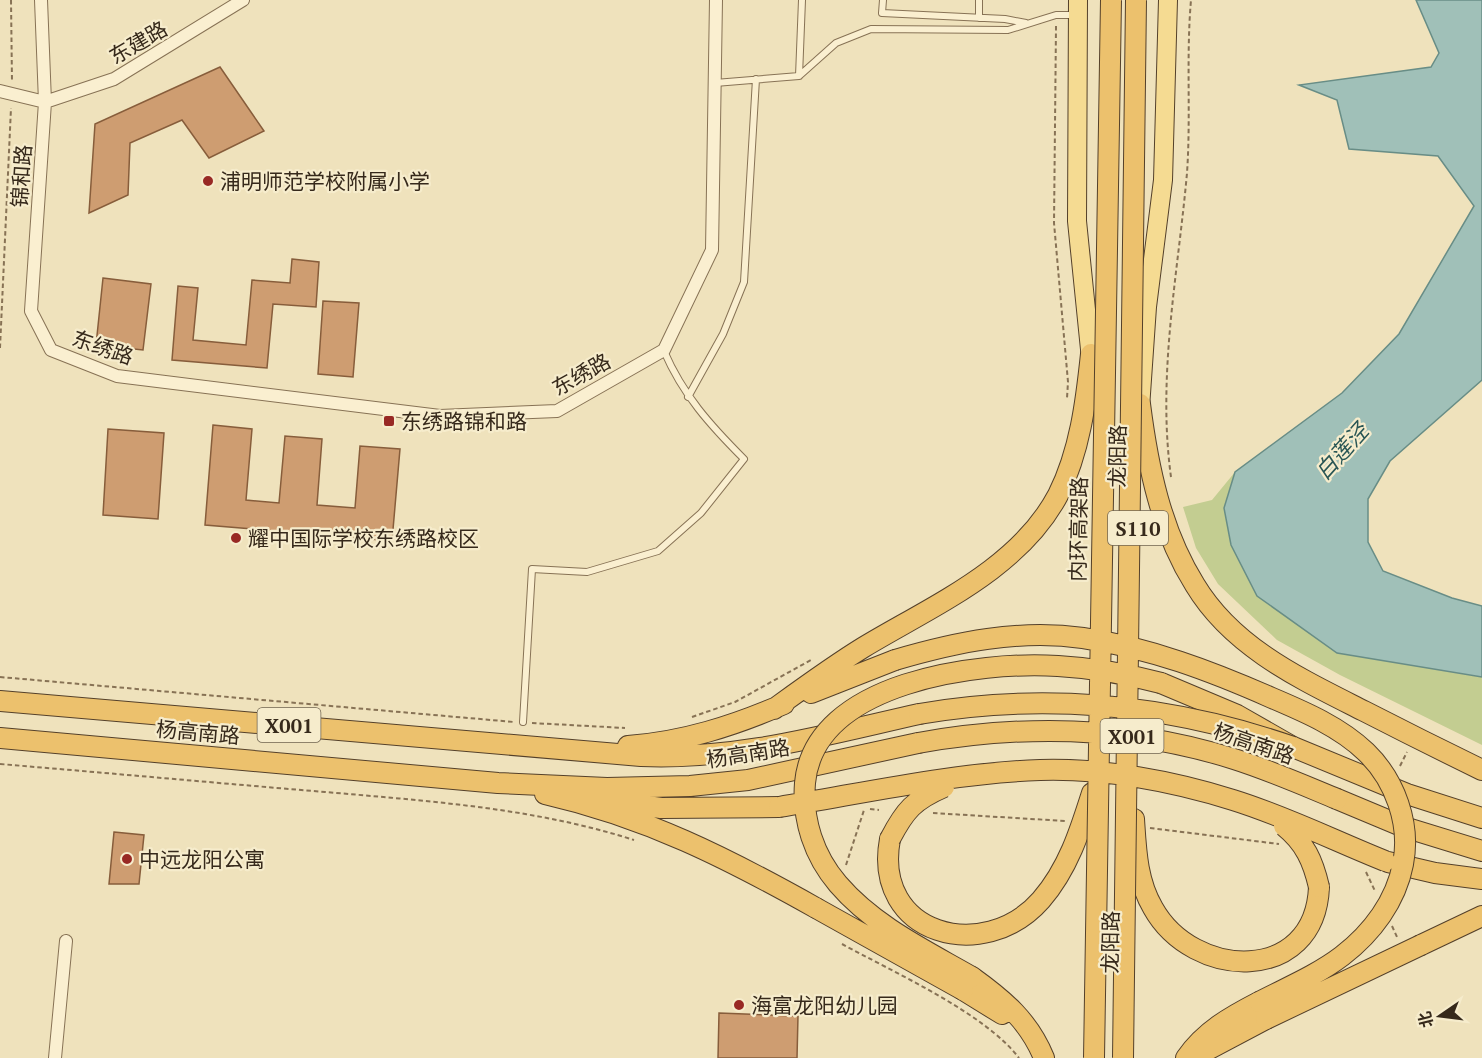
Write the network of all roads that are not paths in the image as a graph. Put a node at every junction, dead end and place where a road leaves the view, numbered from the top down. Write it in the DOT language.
graph roads {
  1 [pos="41,0"];
  2 [pos="243,0"];
  3 [pos="716,0"];
  4 [pos="802,0"];
  5 [pos="883,0"];
  6 [pos="979,0"];
  7 [pos="1111,0"];
  8 [pos="1136,0"];
  9 [pos="1168,0"];
  10 [pos="1078,8"];
  11 [pos="979,18"];
  12 [pos="1027,23"];
  13 [pos="799,76"];
  14 [pos="756,79"];
  15 [pos="714,83"];
  16 [pos="6,92"];
  17 [pos="45,102"];
  18 [pos="51,350"];
  19 [pos="664,350"];
  20 [pos="1090,354"];
  21 [pos="688,398"];
  22 [pos="1140,404"];
  23 [pos="0,701"];
  24 [pos="774,709"];
  25 [pos="523,722"];
  26 [pos="0,738"];
  27 [pos="1293,747"];
  28 [pos="578,750"];
  29 [pos="1482,770"];
  30 [pos="991,774"];
  31 [pos="498,783"];
  32 [pos="1092,794"];
  33 [pos="1233,800"];
  34 [pos="1482,818"];
  35 [pos="1139,823"];
  36 [pos="1482,851"];
  37 [pos="1482,879"];
  38 [pos="1482,916"];
  39 [pos="66,941"];
  40 [pos="967,984"];
  41 [pos="1262,1010"];
  42 [pos="55,1058"];
  43 [pos="1043,1058"];
  44 [pos="1088,1058"];
  45 [pos="1094,1058"];
  46 [pos="1123,1058"];
  47 [pos="1132,1058"];
  48 [pos="1186,1058"];
  49 [pos="1194,1058"];
  1 -- 17 [label="street, 锦和路"];
  2 -- 17 [label="street, 东建路"];
  3 -- 15 [label="street"];
  4 -- 13 [label="lane"];
  5 -- 11 [label="lane"];
  6 -- 11 [label="lane"];
  7 -- 45 [label="highway, 内环高架路, bridge"];
  8 -- 46 [label="highway, bridge"];
  9 -- 22 [label="main road, 龙阳路 / S110"];
  10 -- 12 [label="lane"];
  10 -- 20 [label="main road, 龙阳路 / S110"];
  11 -- 12 [label="lane"];
  12 -- 13 [label="lane"];
  13 -- 14 [label="lane"];
  14 -- 15 [label="lane"];
  14 -- 21 [label="lane"];
  15 -- 19 [label="street"];
  16 -- 17 [label="street"];
  17 -- 18 [label="street, 锦和路"];
  18 -- 19 [label="street, 东绣路"];
  19 -- 21 [label="lane"];
  20 -- 24 [label="highway"];
  20 -- 32 [label="main road, 龙阳路 / S110"];
  21 -- 25 [label="lane"];
  22 -- 29 [label="highway"];
  22 -- 35 [label="main road, 龙阳路 / S110"];
  23 -- 28 [label="highway, 杨高南路 / X001"];
  24 -- 28 [label="highway"];
  24 -- 41 [label="highway, bridge"];
  26 -- 31 [label="highway, 杨高南路 / X001"];
  27 -- 28 [label="highway, 杨高南路 / X001, bridge"];
  27 -- 34 [label="highway, 杨高南路 / X001"];
  27 -- 40 [label="highway, bridge"];
  30 -- 31 [label="highway, bridge"];
  30 -- 32 [label="highway, bridge"];
  30 -- 33 [label="highway, bridge"];
  31 -- 36 [label="highway, 杨高南路 / X001, bridge"];
  31 -- 40 [label="highway, bridge"];
  32 -- 44 [label="main road, 龙阳路 / S110"];
  33 -- 35 [label="highway, bridge"];
  33 -- 37 [label="highway, bridge"];
  35 -- 47 [label="main road, 龙阳路 / S110"];
  38 -- 41 [label="highway, bridge"];
  39 -- 42 [label="street"];
  40 -- 43 [label="highway"];
  41 -- 48 [label="highway"];
  41 -- 49 [label="highway"];
}
